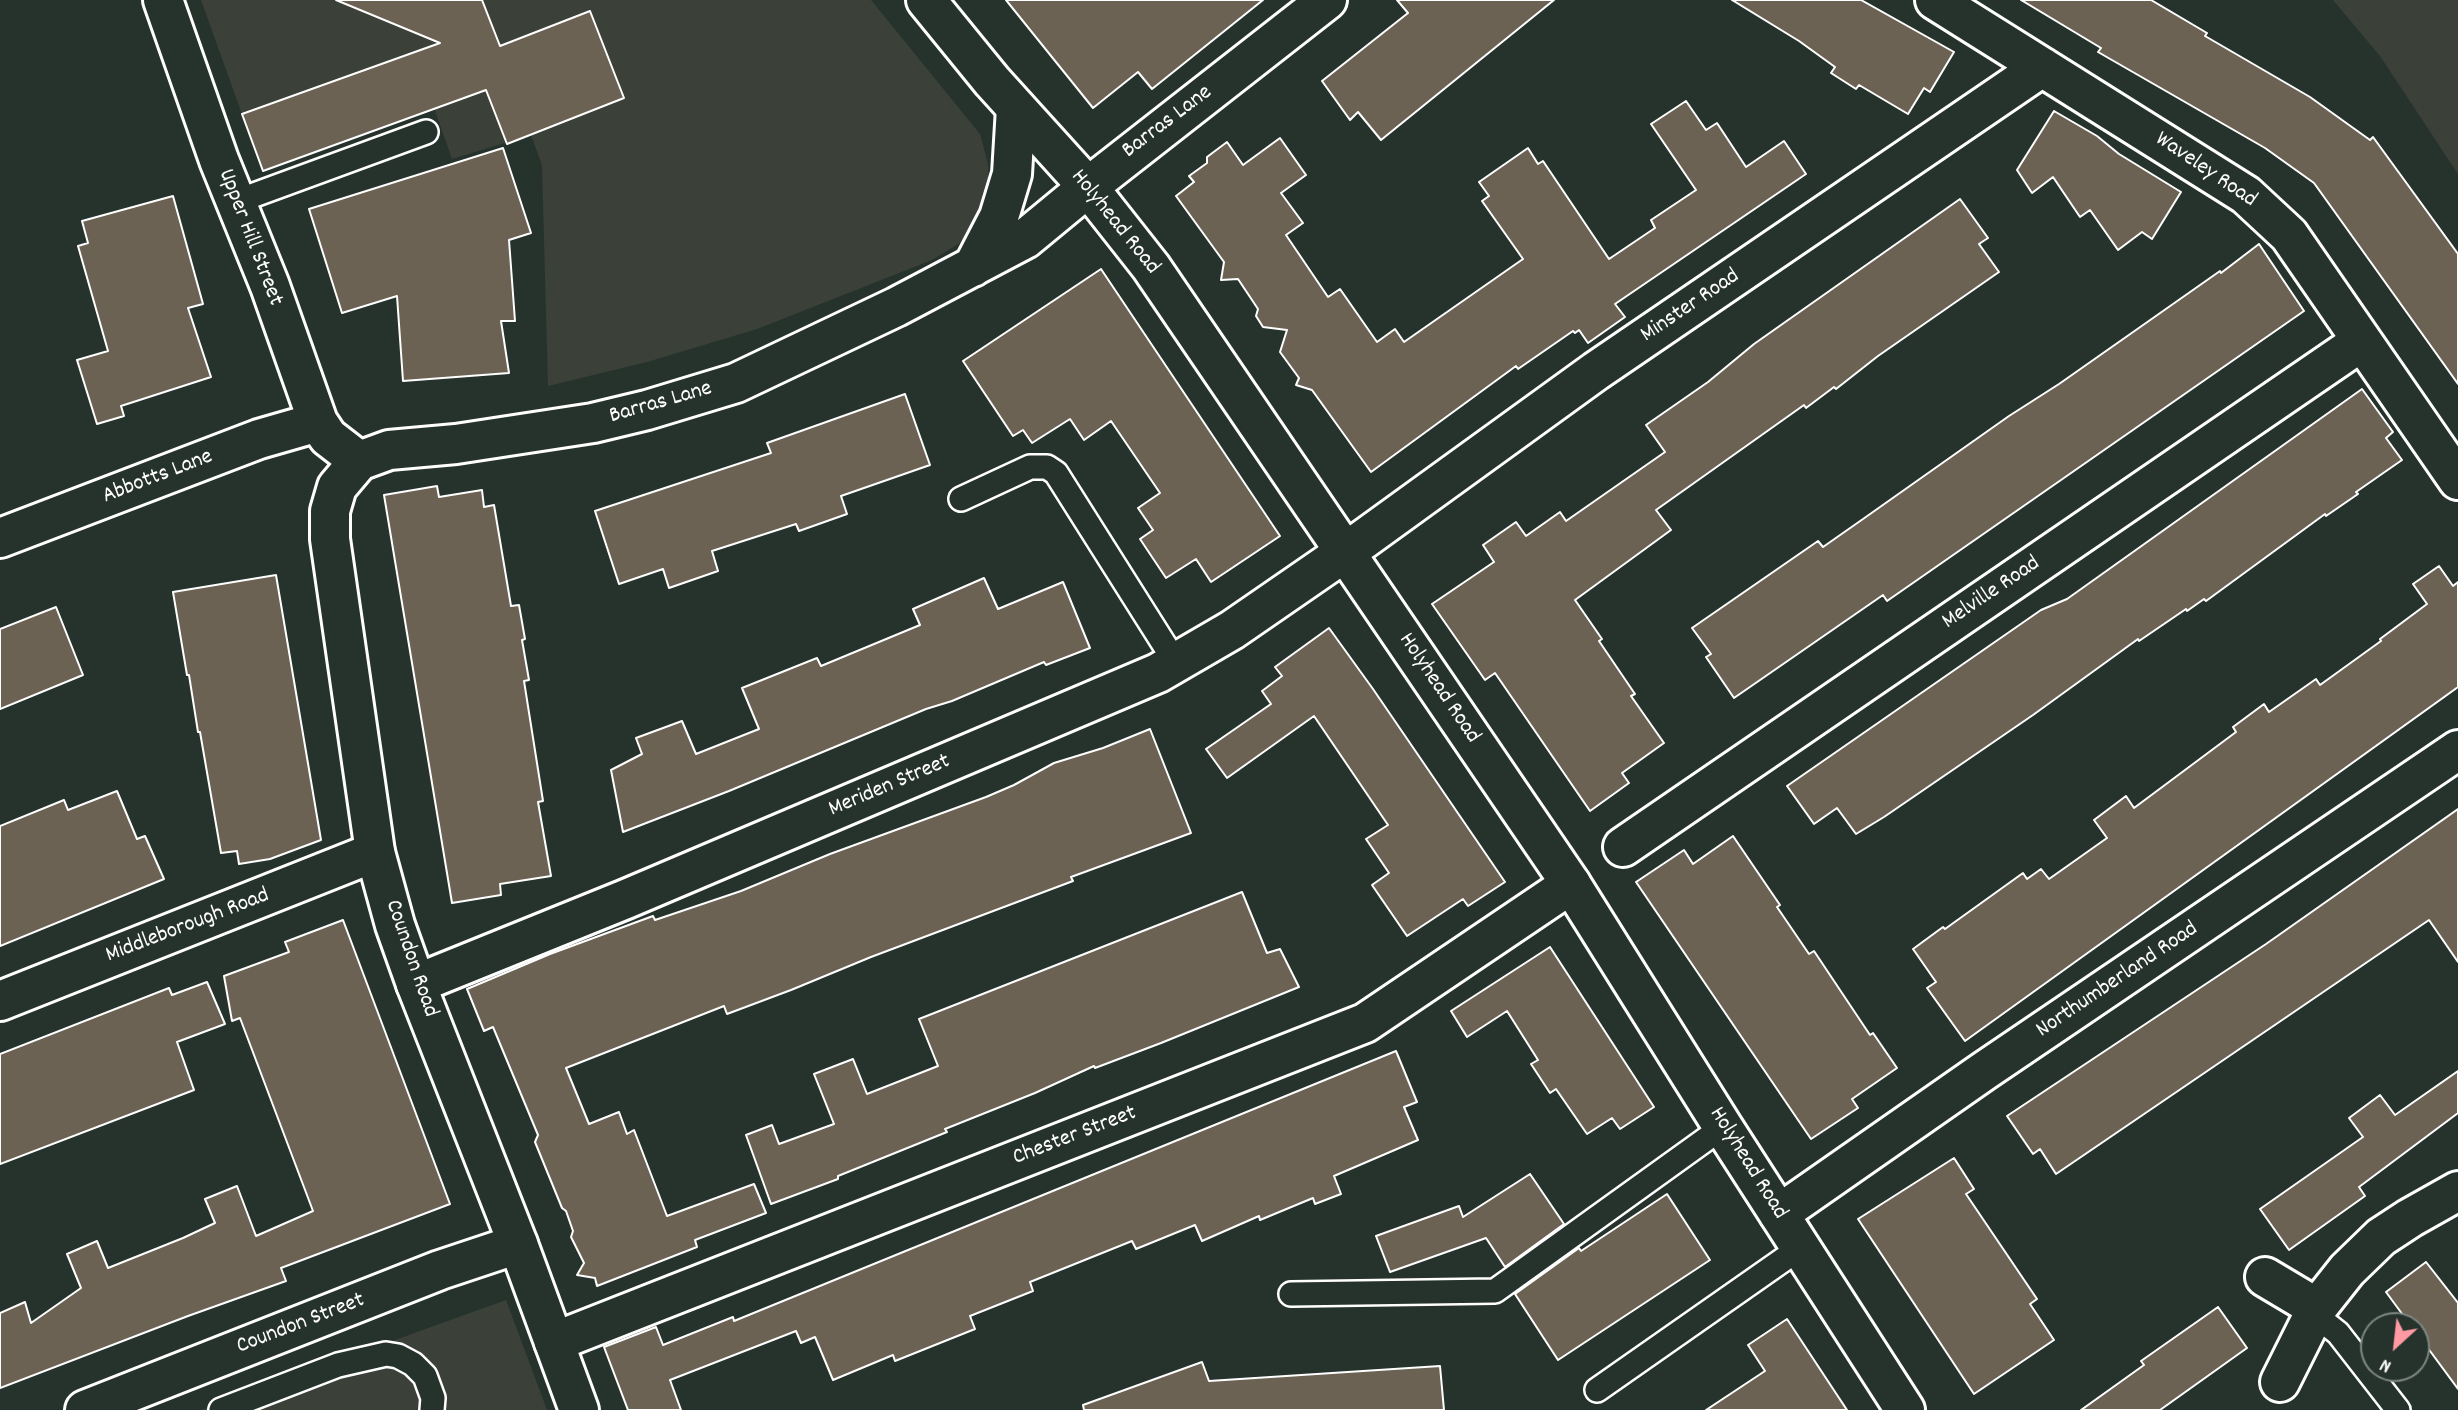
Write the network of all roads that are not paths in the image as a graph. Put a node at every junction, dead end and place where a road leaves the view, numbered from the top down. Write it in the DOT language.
graph roads {
  1 [pos="163,0"];
  2 [pos="926,0"];
  3 [pos="1327,0"];
  4 [pos="1935,0"];
  5 [pos="2042,67"];
  6 [pos="1016,108"];
  7 [pos="426,132"];
  8 [pos="1088,187"];
  9 [pos="235,202"];
  10 [pos="973,267"];
  11 [pos="2362,341"];
  12 [pos="318,422"];
  13 [pos="348,474"];
  14 [pos="2458,480"];
  15 [pos="961,499"];
  16 [pos="0,538"];
  17 [pos="1343,551"];
  18 [pos="1176,663"];
  19 [pos="2458,750"];
  20 [pos="1623,847"];
  21 [pos="375,852"];
  22 [pos="1571,884"];
  23 [pos="416,984"];
  24 [pos="0,1001"];
  25 [pos="1723,1127"];
  26 [pos="2458,1191"];
  27 [pos="1779,1214"];
  28 [pos="518,1244"];
  29 [pos="1800,1248"];
  30 [pos="2265,1277"];
  31 [pos="1291,1294"];
  32 [pos="2316,1311"];
  33 [pos="554,1342"];
  34 [pos="2280,1382"];
  35 [pos="1597,1391"];
  36 [pos="85,1410"];
  37 [pos="221,1410"];
  38 [pos="432,1410"];
  39 [pos="579,1410"];
  40 [pos="1905,1410"];
  41 [pos="2398,1410"];
  1 -- 9 [label="main road, Upper Hill Street"];
  2 -- 6 [label="main road, Holyhead Road"];
  3 -- 8 [label="main road, Barras Lane"];
  4 -- 5 [label="main road, Waveley Road"];
  5 -- 11 [label="main road, Waveley Road"];
  5 -- 17 [label="main road, Minster Road"];
  6 -- 8 [label="main road, Holyhead Road"];
  6 -- 10 [label="main road"];
  7 -- 9 [label="lane"];
  8 -- 10 [label="main road, Barras Lane"];
  8 -- 17 [label="main road, Holyhead Road"];
  9 -- 12 [label="main road, Upper Hill Street"];
  10 -- 13 [label="main road, Barras Lane"];
  11 -- 14 [label="main road, Waveley Road"];
  11 -- 20 [label="main road, Melville Road"];
  12 -- 13 [label="main road, Upper Hill Street"];
  12 -- 16 [label="main road, Abbotts Lane"];
  13 -- 21 [label="main road, Coundon Road"];
  15 -- 18 [label="lane"];
  17 -- 18 [label="main road, Meriden Street"];
  17 -- 22 [label="main road, Holyhead Road"];
  18 -- 23 [label="main road, Meriden Street"];
  19 -- 27 [label="main road, Northumberland Road"];
  21 -- 23 [label="main road, Coundon Road"];
  21 -- 24 [label="main road, Middleborough Road"];
  22 -- 25 [label="main road, Holyhead Road"];
  22 -- 33 [label="main road, Chester Street"];
  23 -- 28 [label="main road, Coundon Road"];
  25 -- 27 [label="main road, Holyhead Road"];
  25 -- 31 [label="lane"];
  26 -- 32 [label="main road"];
  27 -- 29 [label="main road, Holyhead Road"];
  28 -- 33 [label="main road, Coundon Road"];
  28 -- 36 [label="main road, Coundon Street"];
  29 -- 35 [label="lane"];
  29 -- 40 [label="main road, Holyhead Road"];
  30 -- 32 [label="main road"];
  32 -- 34 [label="main road"];
  32 -- 41 [label="lane"];
  33 -- 39 [label="main road, Coundon Road"];
  37 -- 38 [label="lane"];
}
